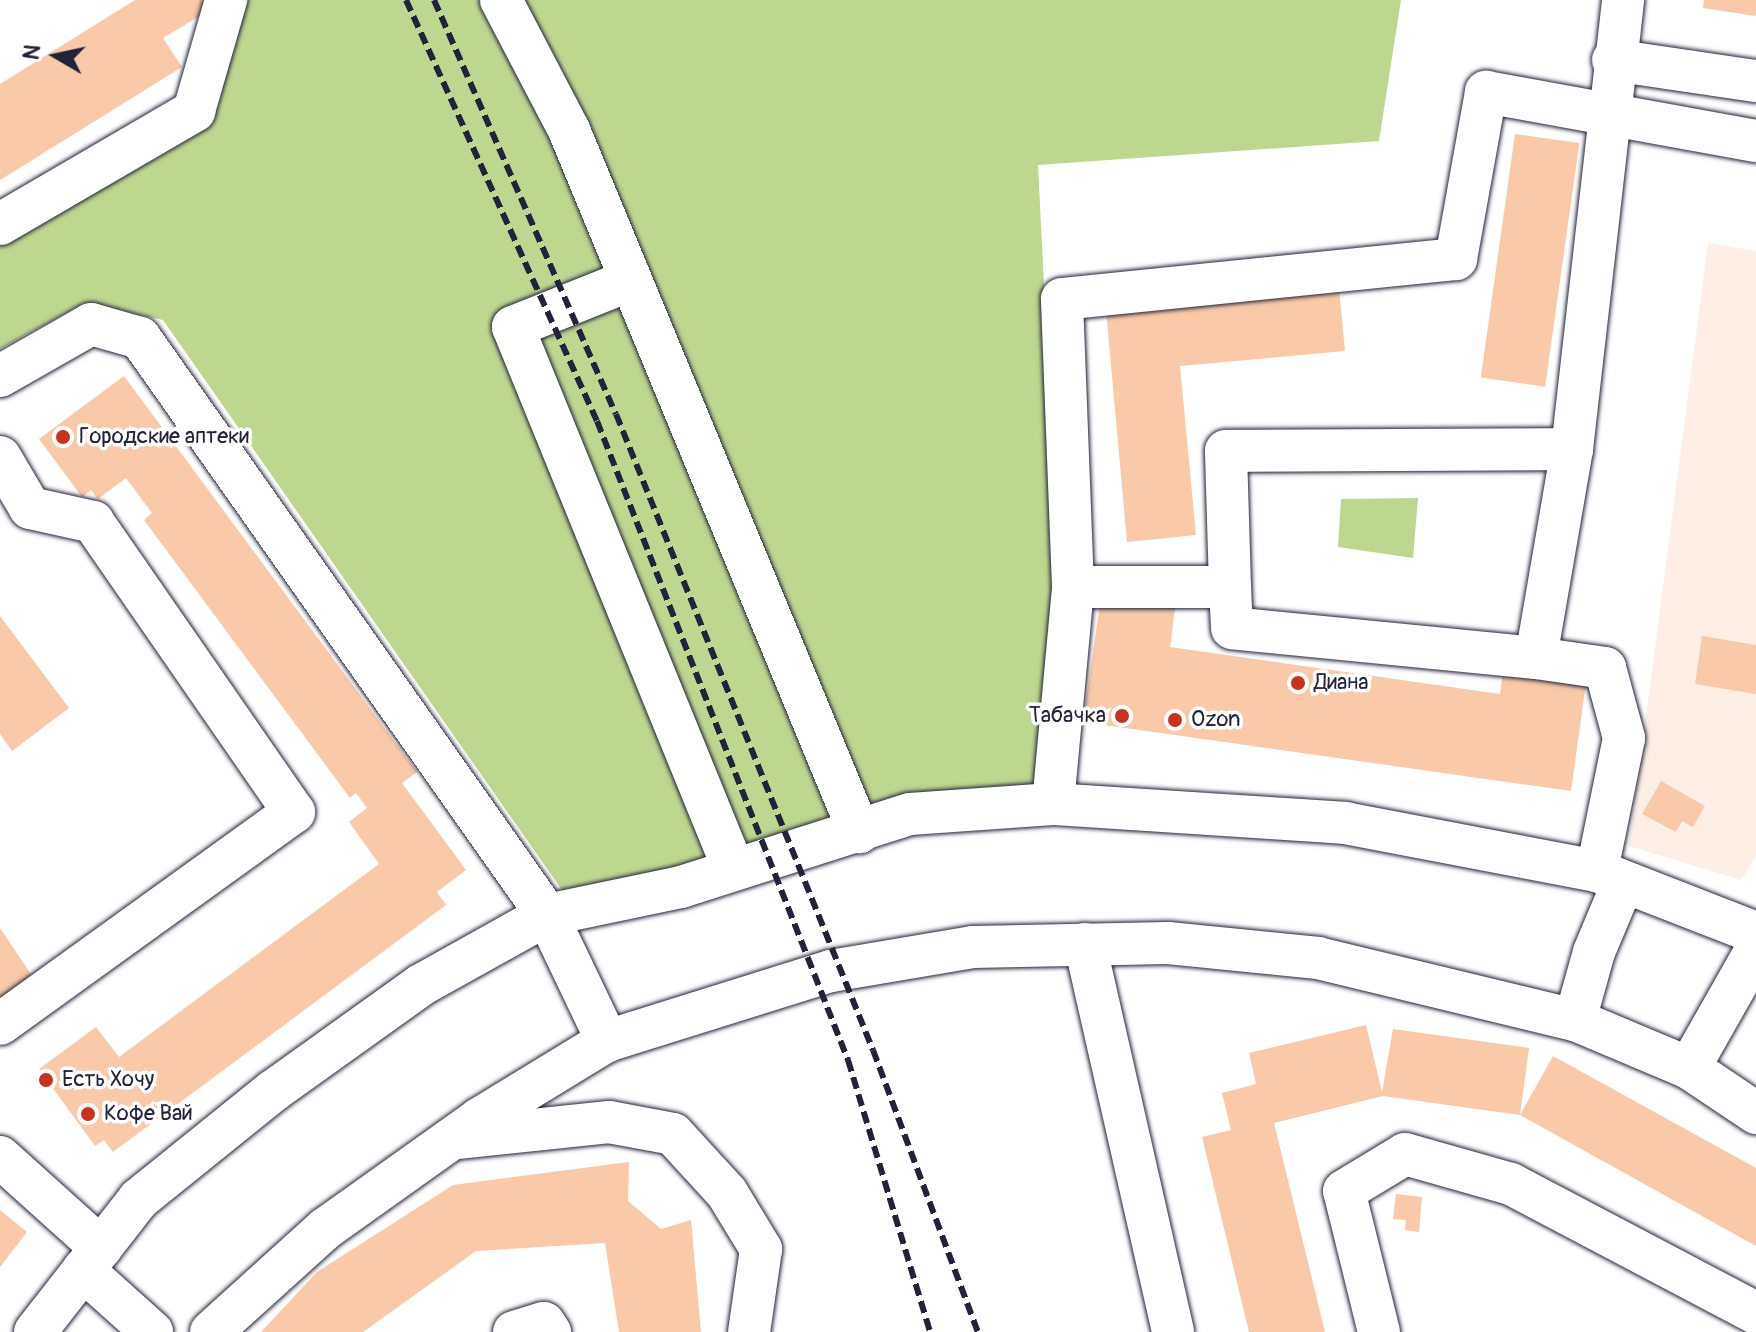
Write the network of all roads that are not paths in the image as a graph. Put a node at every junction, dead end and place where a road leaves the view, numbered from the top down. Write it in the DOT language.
graph roads {
  1 [pos="226,0"];
  2 [pos="501,0"];
  3 [pos="1623,0"];
  4 [pos="1613,60"];
  5 [pos="1756,81"];
  6 [pos="1607,113"];
  7 [pos="1756,141"];
  8 [pos="0,224"];
  9 [pos="628,281"];
  10 [pos="0,376"];
  11 [pos="1572,449"];
  12 [pos="0,457"];
  13 [pos="1073,587"];
  14 [pos="1230,587"];
  15 [pos="1536,658"];
  16 [pos="1053,804"];
  17 [pos="859,832"];
  18 [pos="734,870"];
  19 [pos="1610,878"];
  20 [pos="547,915"];
  21 [pos="1756,933"];
  22 [pos="1085,944"];
  23 [pos="1756,950"];
  24 [pos="1575,1020"];
  25 [pos="0,1024"];
  26 [pos="607,1041"];
  27 [pos="1689,1068"];
  28 [pos="1756,1113"];
  29 [pos="451,1139"];
  30 [pos="0,1157"];
  31 [pos="92,1259"];
  32 [pos="1756,1313"];
  33 [pos="35,1332"];
  34 [pos="152,1332"];
  35 [pos="211,1332"];
  36 [pos="514,1332"];
  37 [pos="550,1332"];
  38 [pos="749,1332"];
  39 [pos="1173,1332"];
  40 [pos="1379,1332"];
  1 -- 8 [label="lane"];
  2 -- 9 [label="lane"];
  3 -- 4 [label="lane"];
  4 -- 5 [label="lane"];
  4 -- 6 [label="lane"];
  6 -- 7 [label="lane"];
  6 -- 11 [label="lane"];
  6 -- 13 [label="lane"];
  9 -- 17 [label="lane"];
  9 -- 18 [label="lane"];
  10 -- 20 [label="lane"];
  11 -- 14 [label="lane"];
  11 -- 15 [label="lane"];
  12 -- 25 [label="lane"];
  13 -- 14 [label="lane"];
  13 -- 16 [label="lane"];
  14 -- 15 [label="lane"];
  15 -- 19 [label="lane"];
  16 -- 17 [label="lane"];
  16 -- 19 [label="lane"];
  17 -- 18 [label="lane"];
  18 -- 20 [label="lane"];
  19 -- 21 [label="lane"];
  19 -- 24 [label="lane"];
  20 -- 26 [label="lane"];
  20 -- 31 [label="lane"];
  22 -- 24 [label="lane"];
  22 -- 26 [label="lane"];
  22 -- 39 [label="lane"];
  23 -- 27 [label="lane"];
  24 -- 27 [label="lane"];
  26 -- 29 [label="lane"];
  27 -- 28 [label="lane"];
  29 -- 35 [label="lane"];
  29 -- 38 [label="lane"];
  30 -- 31 [label="lane"];
  31 -- 33 [label="lane"];
  31 -- 34 [label="lane"];
  32 -- 40 [label="lane"];
  36 -- 37 [label="lane"];
}
